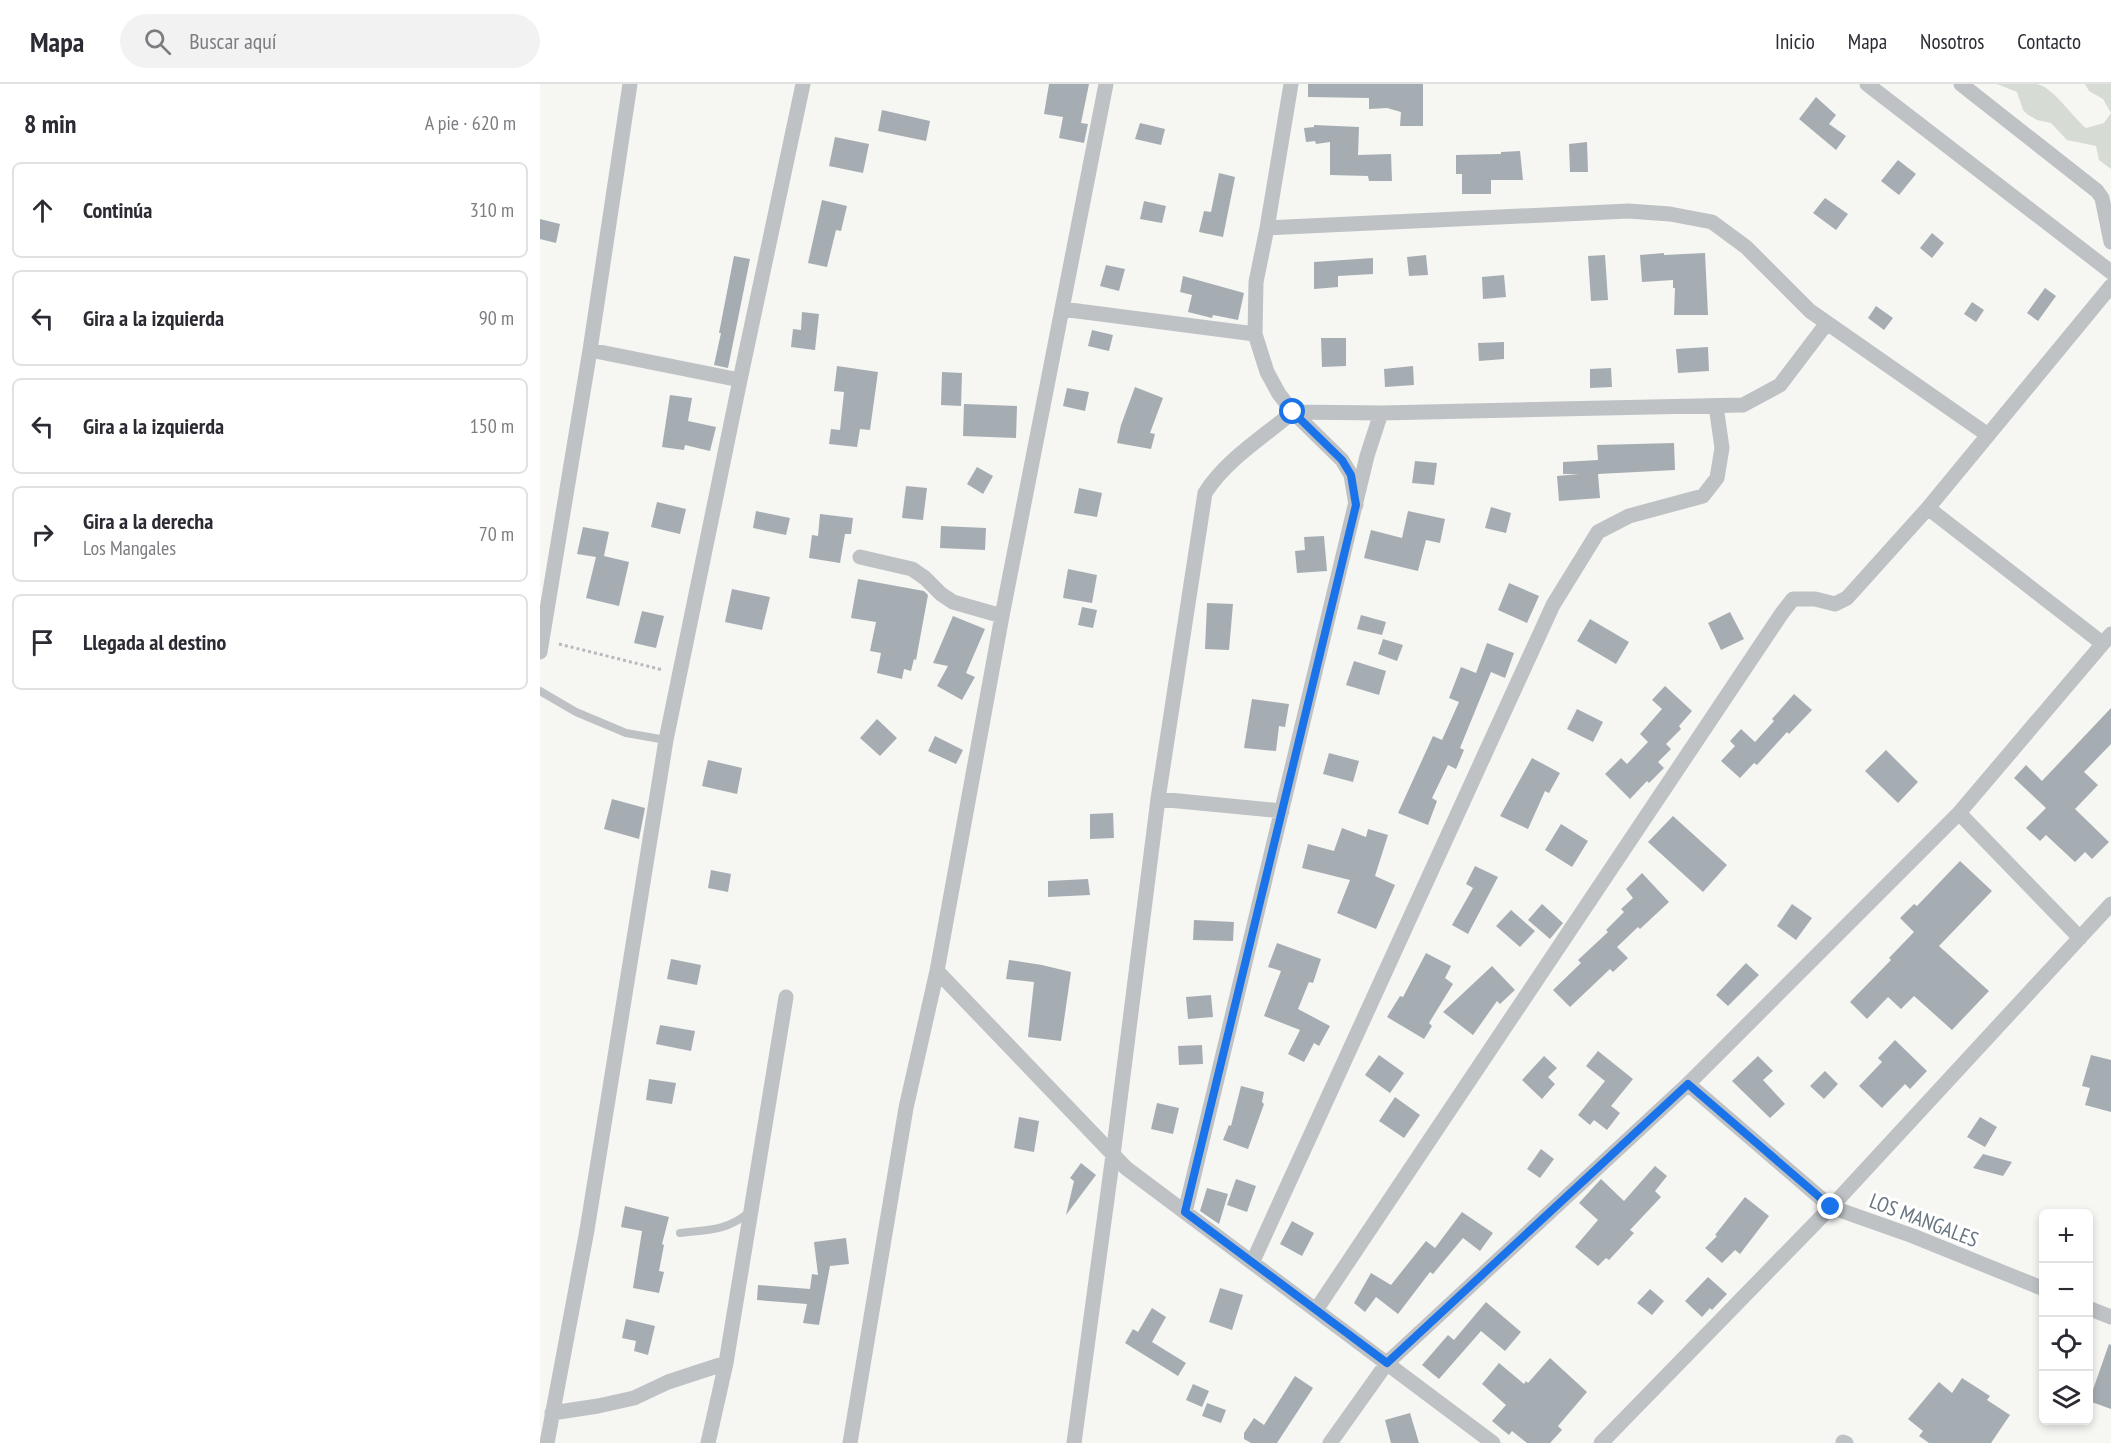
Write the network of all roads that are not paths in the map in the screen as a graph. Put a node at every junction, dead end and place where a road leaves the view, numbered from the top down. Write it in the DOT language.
graph roads {
  1 [pos="630,84"];
  2 [pos="803,84"];
  3 [pos="1106,84"];
  4 [pos="1291,84"];
  5 [pos="1867,84"];
  6 [pos="1962,84"];
  7 [pos="1267,228"];
  8 [pos="2111,242"];
  9 [pos="2111,272"];
  10 [pos="2111,286"];
  11 [pos="1062,309"];
  12 [pos="1827,323"];
  13 [pos="1255,334"];
  14 [pos="590,350"];
  15 [pos="740,380"];
  16 [pos="1716,406"];
  17 [pos="1293,412"];
  18 [pos="1382,413"];
  19 [pos="1988,435"];
  20 [pos="1356,505"];
  21 [pos="1928,508"];
  22 [pos="860,557"];
  23 [pos="1002,616"];
  24 [pos="2107,639"];
  25 [pos="541,646"];
  26 [pos="540,691"];
  27 [pos="666,740"];
  28 [pos="1158,799"];
  29 [pos="1282,811"];
  30 [pos="1959,813"];
  31 [pos="2111,904"];
  32 [pos="2080,938"];
  33 [pos="937,970"];
  34 [pos="786,996"];
  35 [pos="1688,1084"];
  36 [pos="1113,1155"];
  37 [pos="1831,1207"];
  38 [pos="751,1210"];
  39 [pos="1185,1212"];
  40 [pos="680,1233"];
  41 [pos="1253,1261"];
  42 [pos="2039,1287"];
  43 [pos="1316,1310"];
  44 [pos="2093,1310"];
  45 [pos="2111,1317"];
  46 [pos="726,1363"];
  47 [pos="1387,1363"];
  48 [pos="552,1413"];
  49 [pos="547,1443"];
  50 [pos="708,1443"];
  51 [pos="850,1443"];
  52 [pos="1074,1443"];
  53 [pos="1330,1443"];
  54 [pos="1493,1443"];
  55 [pos="1601,1443"];
  1 -- 14 [label="street"];
  2 -- 15 [label="street"];
  3 -- 11 [label="street"];
  4 -- 7 [label="street"];
  5 -- 9 [label="street"];
  6 -- 8 [label="street"];
  7 -- 12 [label="street"];
  7 -- 13 [label="street"];
  10 -- 19 [label="street"];
  11 -- 13 [label="street"];
  11 -- 23 [label="street"];
  12 -- 16 [label="street"];
  12 -- 19 [label="street"];
  13 -- 17 [label="street"];
  14 -- 15 [label="street"];
  14 -- 25 [label="street"];
  15 -- 27 [label="street"];
  16 -- 18 [label="street"];
  16 -- 41 [label="street"];
  17 -- 18 [label="street"];
  17 -- 20 [label="street"];
  17 -- 28 [label="street"];
  18 -- 20 [label="street"];
  19 -- 21 [label="street"];
  20 -- 29 [label="street"];
  21 -- 24 [label="street"];
  21 -- 43 [label="street"];
  22 -- 23 [label="street"];
  23 -- 33 [label="street"];
  24 -- 30 [label="street"];
  26 -- 27 [label="lane"];
  27 -- 48 [label="street"];
  28 -- 29 [label="street"];
  28 -- 36 [label="street"];
  29 -- 39 [label="street"];
  30 -- 32 [label="street"];
  30 -- 35 [label="street"];
  31 -- 32 [label="street"];
  32 -- 37 [label="street"];
  33 -- 36 [label="street"];
  33 -- 51 [label="street"];
  34 -- 38 [label="street"];
  35 -- 37 [label="street, LOS MANGALES"];
  35 -- 47 [label="street"];
  36 -- 39 [label="street"];
  36 -- 52 [label="street"];
  37 -- 42 [label="street, LOS MANGALES"];
  37 -- 55 [label="street"];
  38 -- 40 [label="lane"];
  38 -- 46 [label="street"];
  39 -- 41 [label="street"];
  41 -- 43 [label="street"];
  43 -- 47 [label="street"];
  44 -- 45 [label="street"];
  46 -- 48 [label="street"];
  46 -- 50 [label="street"];
  47 -- 53 [label="street"];
  47 -- 54 [label="street"];
  48 -- 49 [label="street"];
}
